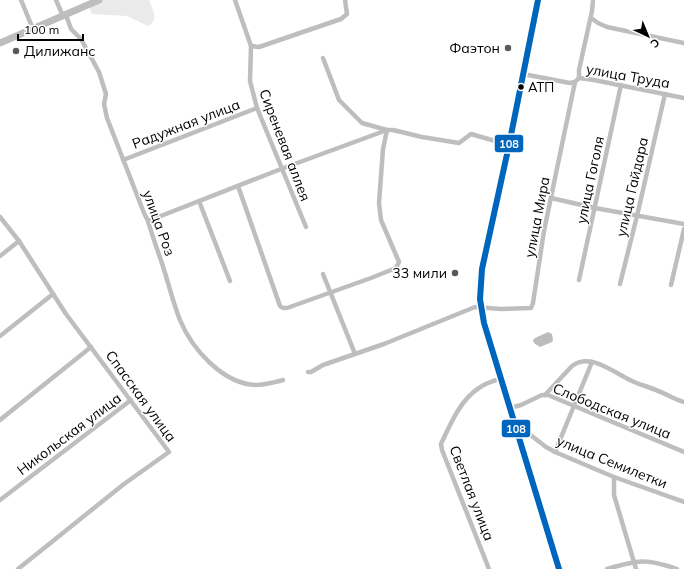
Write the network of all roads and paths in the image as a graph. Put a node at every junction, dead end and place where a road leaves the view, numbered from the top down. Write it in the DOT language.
graph roads {
  1 [pos="21,0"];
  2 [pos="56,0"];
  3 [pos="99,0"];
  4 [pos="235,0"];
  5 [pos="345,0"];
  6 [pos="538,0"];
  7 [pos="593,0"];
  8 [pos="64,15"];
  9 [pos="591,18"];
  10 [pos="34,29"];
  11 [pos="0,43"];
  12 [pos="684,43"];
  13 [pos="250,46"];
  14 [pos="323,58"];
  15 [pos="523,74"];
  16 [pos="580,78"];
  17 [pos="575,82"];
  18 [pos="621,85"];
  19 [pos="665,94"];
  20 [pos="684,98"];
  21 [pos="257,108"];
  22 [pos="387,130"];
  23 [pos="509,145"];
  24 [pos="123,160"];
  25 [pos="281,169"];
  26 [pos="238,186"];
  27 [pos="551,198"];
  28 [pos="200,201"];
  29 [pos="595,208"];
  30 [pos="637,216"];
  31 [pos="0,217"];
  32 [pos="148,221"];
  33 [pos="684,224"];
  34 [pos="306,227"];
  35 [pos="684,229"];
  36 [pos="19,242"];
  37 [pos="0,256"];
  38 [pos="323,274"];
  39 [pos="579,280"];
  40 [pos="230,281"];
  41 [pos="620,284"];
  42 [pos="671,285"];
  43 [pos="330,292"];
  44 [pos="53,294"];
  45 [pos="481,307"];
  46 [pos="0,336"];
  47 [pos="91,347"];
  48 [pos="355,354"];
  49 [pos="592,362"];
  50 [pos="308,372"];
  51 [pos="502,378"];
  52 [pos="283,380"];
  53 [pos="545,395"];
  54 [pos="131,400"];
  55 [pos="684,402"];
  56 [pos="574,406"];
  57 [pos="510,408"];
  58 [pos="0,420"];
  59 [pos="515,422"];
  60 [pos="555,452"];
  61 [pos="684,452"];
  62 [pos="614,477"];
  63 [pos="0,500"];
  64 [pos="684,502"];
  65 [pos="633,561"];
  66 [pos="18,569"];
  67 [pos="489,569"];
  68 [pos="560,569"];
  69 [pos="607,569"];
  70 [pos="636,569"];
  71 [pos="677,569"];
  1 -- 10 [label="street"];
  2 -- 8 [label="street, улица Роз"];
  3 -- 8 [label="main road"];
  4 -- 13 [label="street, Сиреневая аллея"];
  5 -- 13 [label="street"];
  6 -- 15 [label="street"];
  7 -- 9 [label="street"];
  8 -- 10 [label="main road"];
  8 -- 24 [label="street, улица Роз"];
  9 -- 12 [label="street"];
  9 -- 16 [label="street"];
  10 -- 11 [label="main road"];
  13 -- 21 [label="street, Сиреневая аллея"];
  14 -- 22 [label="street"];
  15 -- 17 [label="street, улица Труда"];
  15 -- 23 [label="street"];
  16 -- 17 [label="street, улица Труда"];
  16 -- 18 [label="street, улица Труда"];
  17 -- 27 [label="street, улица Мира"];
  18 -- 19 [label="street, улица Труда"];
  18 -- 29 [label="street, улица Гоголя"];
  19 -- 20 [label="street, улица Труда"];
  19 -- 30 [label="street, улица Гайдара"];
  21 -- 24 [label="street, Радужная улица"];
  21 -- 25 [label="street, Сиреневая аллея"];
  22 -- 23 [label="street"];
  22 -- 25 [label="street"];
  22 -- 43 [label="street"];
  23 -- 45 [label="street"];
  24 -- 32 [label="street, улица Роз"];
  25 -- 26 [label="street"];
  25 -- 34 [label="street, Сиреневая аллея"];
  26 -- 28 [label="street"];
  26 -- 43 [label="street"];
  27 -- 29 [label="street"];
  27 -- 45 [label="street, улица Мира"];
  28 -- 32 [label="street"];
  28 -- 40 [label="street"];
  29 -- 30 [label="street"];
  29 -- 39 [label="street, улица Гоголя"];
  30 -- 33 [label="street"];
  30 -- 41 [label="street, улица Гайдара"];
  31 -- 36 [label="street, Спасская улица"];
  32 -- 52 [label="street, улица Роз"];
  35 -- 42 [label="street"];
  36 -- 37 [label="street"];
  36 -- 44 [label="street, Спасская улица"];
  38 -- 43 [label="street"];
  43 -- 48 [label="street"];
  44 -- 46 [label="street"];
  44 -- 47 [label="street, Спасская улица"];
  45 -- 48 [label="street"];
  45 -- 51 [label="street"];
  47 -- 54 [label="street, Спасская улица"];
  47 -- 58 [label="street"];
  48 -- 50 [label="street"];
  49 -- 53 [label="street"];
  49 -- 55 [label="street"];
  49 -- 56 [label="street"];
  51 -- 57 [label="street"];
  51 -- 67 [label="street, Светлая улица"];
  53 -- 56 [label="street, Слободская улица"];
  53 -- 57 [label="street, Слободская улица"];
  54 -- 63 [label="street, Никольская улица"];
  54 -- 66 [label="street, Спасская улица"];
  56 -- 60 [label="street"];
  56 -- 61 [label="street, Слободская улица"];
  57 -- 59 [label="street"];
  59 -- 60 [label="street, улица Семилетки"];
  59 -- 68 [label="street"];
  60 -- 62 [label="street, улица Семилетки"];
  62 -- 64 [label="street, улица Семилетки"];
  62 -- 65 [label="street"];
  65 -- 69 [label="street"];
  65 -- 70 [label="street"];
  65 -- 71 [label="street"];
}
